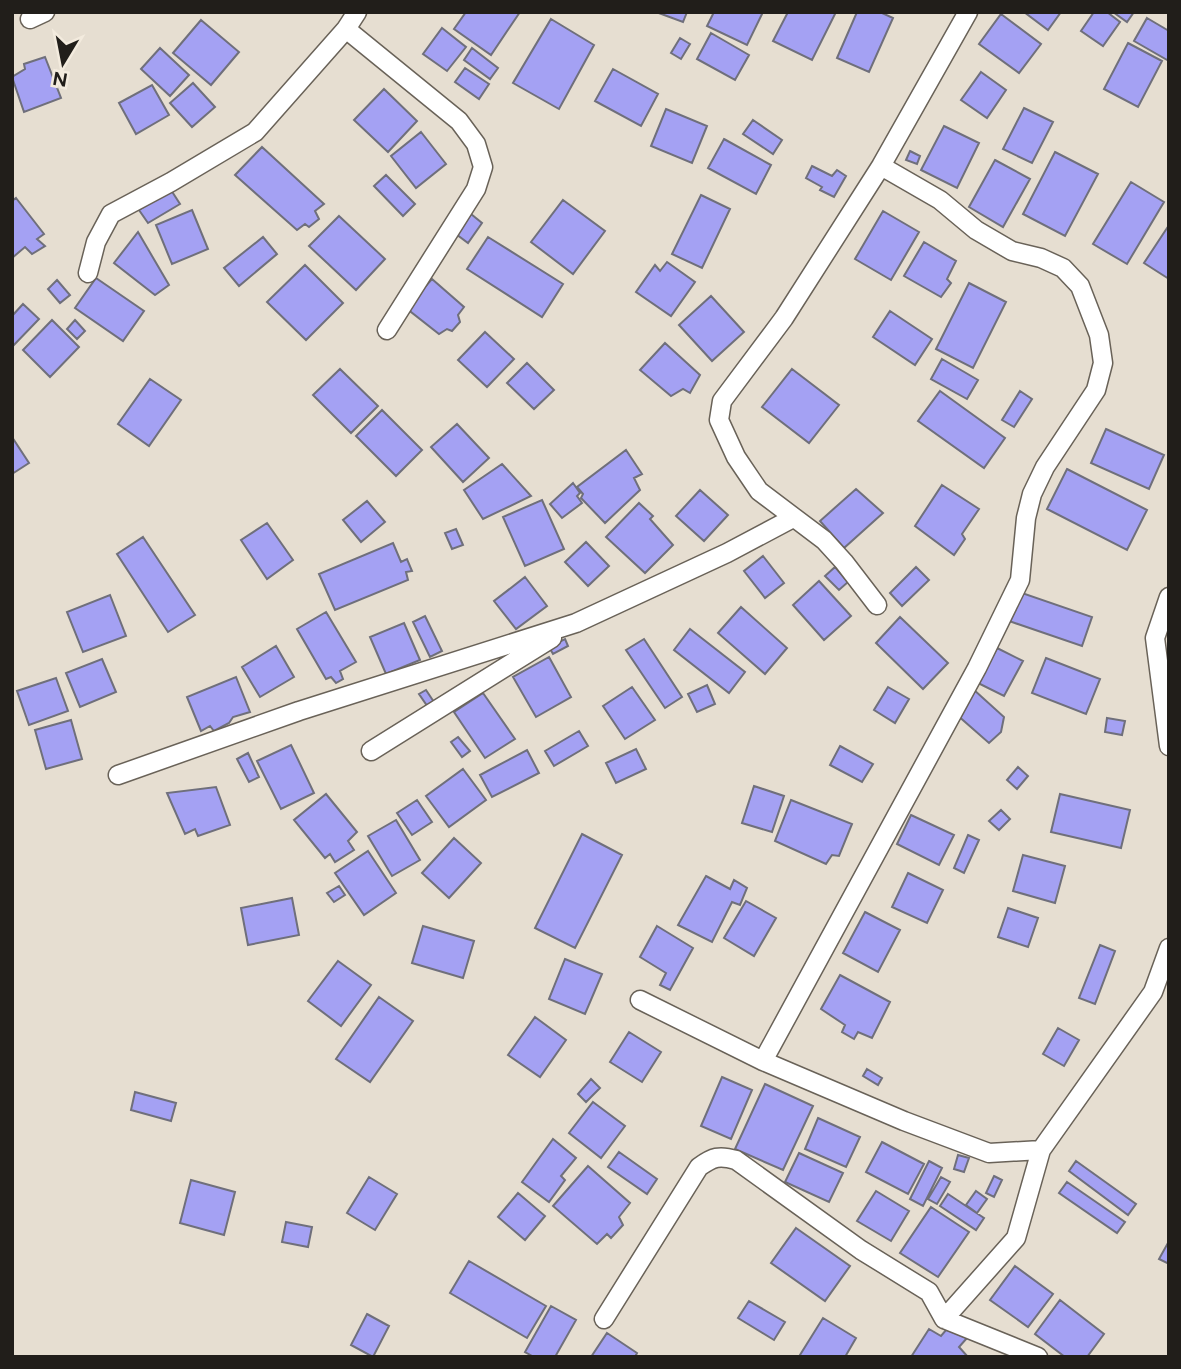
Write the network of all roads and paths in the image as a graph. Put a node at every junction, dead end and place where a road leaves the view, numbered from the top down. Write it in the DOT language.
graph roads {
  1 [pos="357,12"];
  2 [pos="968,12"];
  3 [pos="346,29"];
  4 [pos="881,166"];
  5 [pos="88,273"];
  6 [pos="387,330"];
  7 [pos="793,518"];
  8 [pos="1169,597"];
  9 [pos="877,605"];
  10 [pos="576,623"];
  11 [pos="1162,640"];
  12 [pos="1169,746"];
  13 [pos="371,751"];
  14 [pos="118,775"];
  15 [pos="1169,948"];
  16 [pos="1164,977"];
  17 [pos="640,1000"];
  18 [pos="763,1061"];
  19 [pos="1041,1150"];
  20 [pos="604,1319"];
  21 [pos="944,1319"];
  22 [pos="1038,1357"];
  1 -- 3 [label="street"];
  2 -- 4 [label="street"];
  3 -- 5 [label="street"];
  3 -- 6 [label="street"];
  4 -- 7 [label="street"];
  4 -- 18 [label="street"];
  7 -- 9 [label="street"];
  7 -- 10 [label="street"];
  8 -- 11 [label="street"];
  10 -- 13 [label="street"];
  10 -- 14 [label="street"];
  11 -- 12 [label="street"];
  15 -- 16 [label="street"];
  16 -- 19 [label="street"];
  17 -- 18 [label="street"];
  18 -- 19 [label="street"];
  19 -- 21 [label="street"];
  20 -- 21 [label="street"];
  21 -- 22 [label="street"];
}
